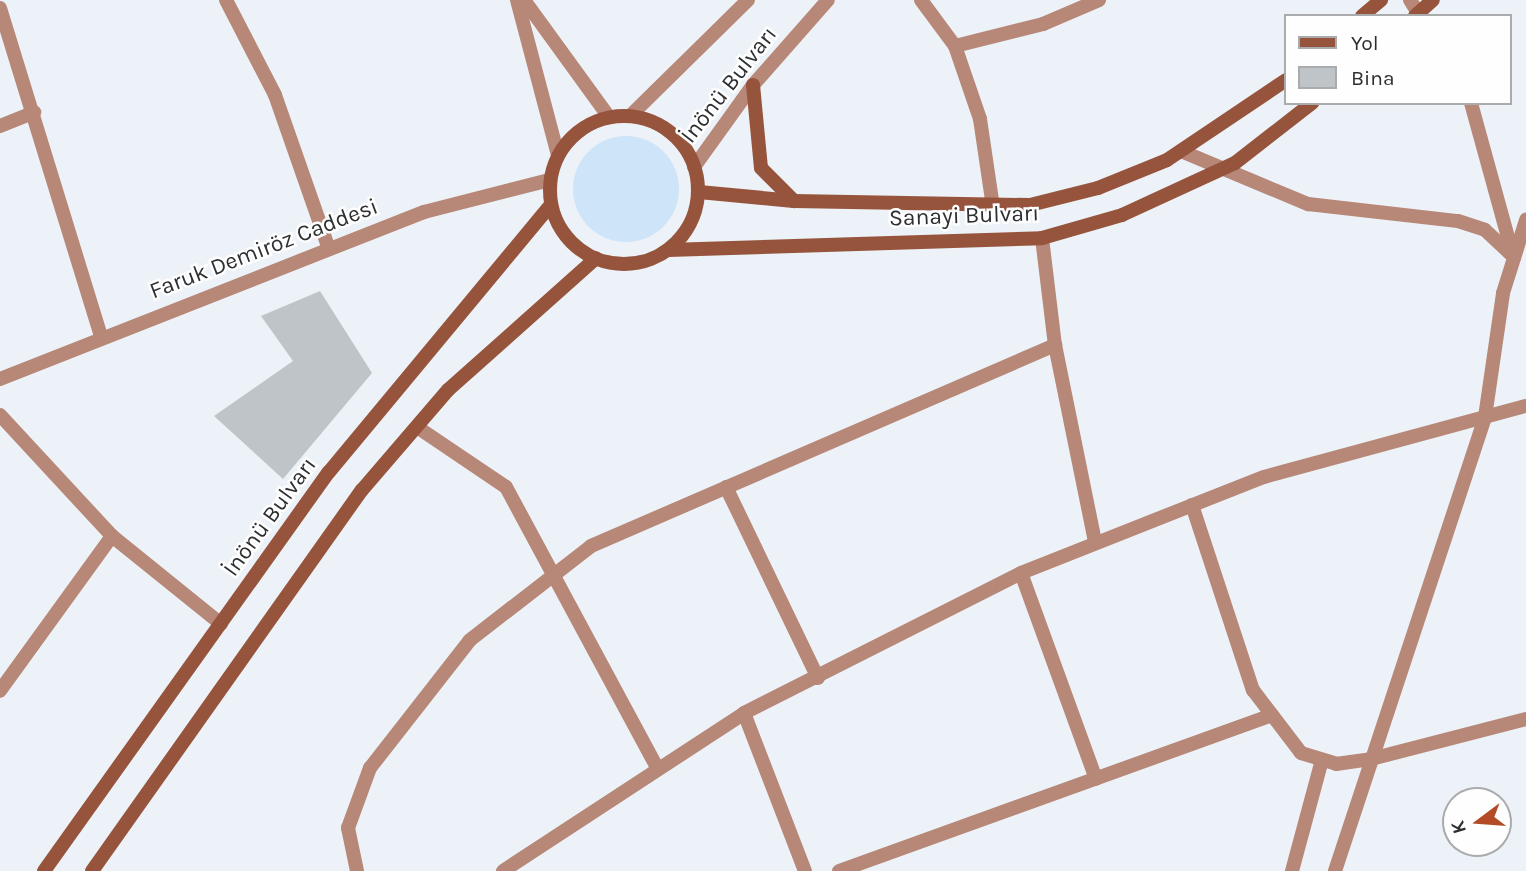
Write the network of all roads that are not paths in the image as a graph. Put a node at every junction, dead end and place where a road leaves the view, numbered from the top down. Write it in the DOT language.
graph roads {
  1 [pos="226,0"];
  2 [pos="516,0"];
  3 [pos="524,0"];
  4 [pos="748,0"];
  5 [pos="828,0"];
  6 [pos="921,0"];
  7 [pos="1098,0"];
  8 [pos="1381,0"];
  9 [pos="1433,0"];
  10 [pos="0,8"];
  11 [pos="1416,11"];
  12 [pos="1364,14"];
  13 [pos="955,47"];
  14 [pos="1284,81"];
  15 [pos="753,85"];
  16 [pos="1309,105"];
  17 [pos="1472,105"];
  18 [pos="34,112"];
  19 [pos="631,115"];
  20 [pos="609,117"];
  21 [pos="0,126"];
  22 [pos="1181,151"];
  23 [pos="558,155"];
  24 [pos="694,167"];
  25 [pos="1222,169"];
  26 [pos="550,180"];
  27 [pos="699,192"];
  28 [pos="794,201"];
  29 [pos="551,205"];
  30 [pos="993,207"];
  31 [pos="1526,220"];
  32 [pos="1042,238"];
  33 [pos="329,249"];
  34 [pos="668,250"];
  35 [pos="1514,257"];
  36 [pos="596,258"];
  37 [pos="101,337"];
  38 [pos="1055,345"];
  39 [pos="0,379"];
  40 [pos="1526,406"];
  41 [pos="0,415"];
  42 [pos="1485,417"];
  43 [pos="416,427"];
  44 [pos="726,487"];
  45 [pos="1192,505"];
  46 [pos="112,536"];
  47 [pos="1095,541"];
  48 [pos="555,573"];
  49 [pos="1021,573"];
  50 [pos="221,624"];
  51 [pos="818,678"];
  52 [pos="0,691"];
  53 [pos="744,713"];
  54 [pos="1272,715"];
  55 [pos="1526,719"];
  56 [pos="1322,760"];
  57 [pos="1371,760"];
  58 [pos="658,769"];
  59 [pos="1096,779"];
  60 [pos="44,871"];
  61 [pos="92,871"];
  62 [pos="357,871"];
  63 [pos="503,871"];
  64 [pos="805,871"];
  65 [pos="839,871"];
  66 [pos="1292,871"];
  67 [pos="1335,871"];
  1 -- 33 [label="street"];
  2 -- 23 [label="street"];
  3 -- 20 [label="street"];
  4 -- 19 [label="street, İnönü Bulvarı"];
  5 -- 15 [label="street, İnönü Bulvarı"];
  6 -- 13 [label="street"];
  7 -- 13 [label="street"];
  8 -- 12 [label="main road"];
  9 -- 11 [label="main road"];
  10 -- 18 [label="street"];
  13 -- 30 [label="street"];
  14 -- 22 [label="main road, Sanayi Bulvarı"];
  15 -- 24 [label="street, İnönü Bulvarı"];
  15 -- 28 [label="main road"];
  16 -- 25 [label="main road, Sanayi Bulvarı"];
  17 -- 35 [label="street"];
  18 -- 21 [label="street"];
  18 -- 37 [label="street"];
  19 -- 20 [label="main road"];
  19 -- 24 [label="main road"];
  20 -- 23 [label="main road"];
  22 -- 25 [label="street"];
  22 -- 30 [label="main road, Sanayi Bulvarı"];
  23 -- 26 [label="main road"];
  24 -- 27 [label="main road"];
  25 -- 32 [label="main road, Sanayi Bulvarı"];
  25 -- 35 [label="street"];
  26 -- 29 [label="main road"];
  26 -- 33 [label="street, Faruk Demiröz Caddesi"];
  27 -- 28 [label="main road, Sanayi Bulvarı"];
  27 -- 34 [label="main road"];
  28 -- 30 [label="main road, Sanayi Bulvarı"];
  29 -- 36 [label="main road"];
  29 -- 50 [label="main road, İnönü Bulvarı"];
  31 -- 35 [label="street"];
  32 -- 34 [label="main road, Sanayi Bulvarı"];
  32 -- 38 [label="street"];
  33 -- 37 [label="street, Faruk Demiröz Caddesi"];
  34 -- 36 [label="main road"];
  35 -- 42 [label="street"];
  36 -- 43 [label="main road"];
  37 -- 39 [label="street, Faruk Demiröz Caddesi"];
  38 -- 44 [label="street"];
  38 -- 47 [label="street"];
  40 -- 42 [label="street"];
  41 -- 46 [label="street"];
  42 -- 45 [label="street"];
  42 -- 57 [label="street"];
  43 -- 48 [label="street"];
  43 -- 61 [label="main road"];
  44 -- 48 [label="street"];
  44 -- 51 [label="street"];
  45 -- 47 [label="street"];
  45 -- 54 [label="street"];
  46 -- 50 [label="street"];
  46 -- 52 [label="street"];
  47 -- 49 [label="street"];
  48 -- 58 [label="street"];
  48 -- 62 [label="street"];
  49 -- 51 [label="street"];
  49 -- 59 [label="street"];
  50 -- 60 [label="main road, İnönü Bulvarı"];
  51 -- 53 [label="street"];
  53 -- 58 [label="street"];
  53 -- 64 [label="street"];
  54 -- 56 [label="street"];
  54 -- 59 [label="street"];
  55 -- 57 [label="street"];
  56 -- 57 [label="street"];
  56 -- 66 [label="street"];
  57 -- 67 [label="street"];
  58 -- 63 [label="street"];
  59 -- 65 [label="street"];
}
